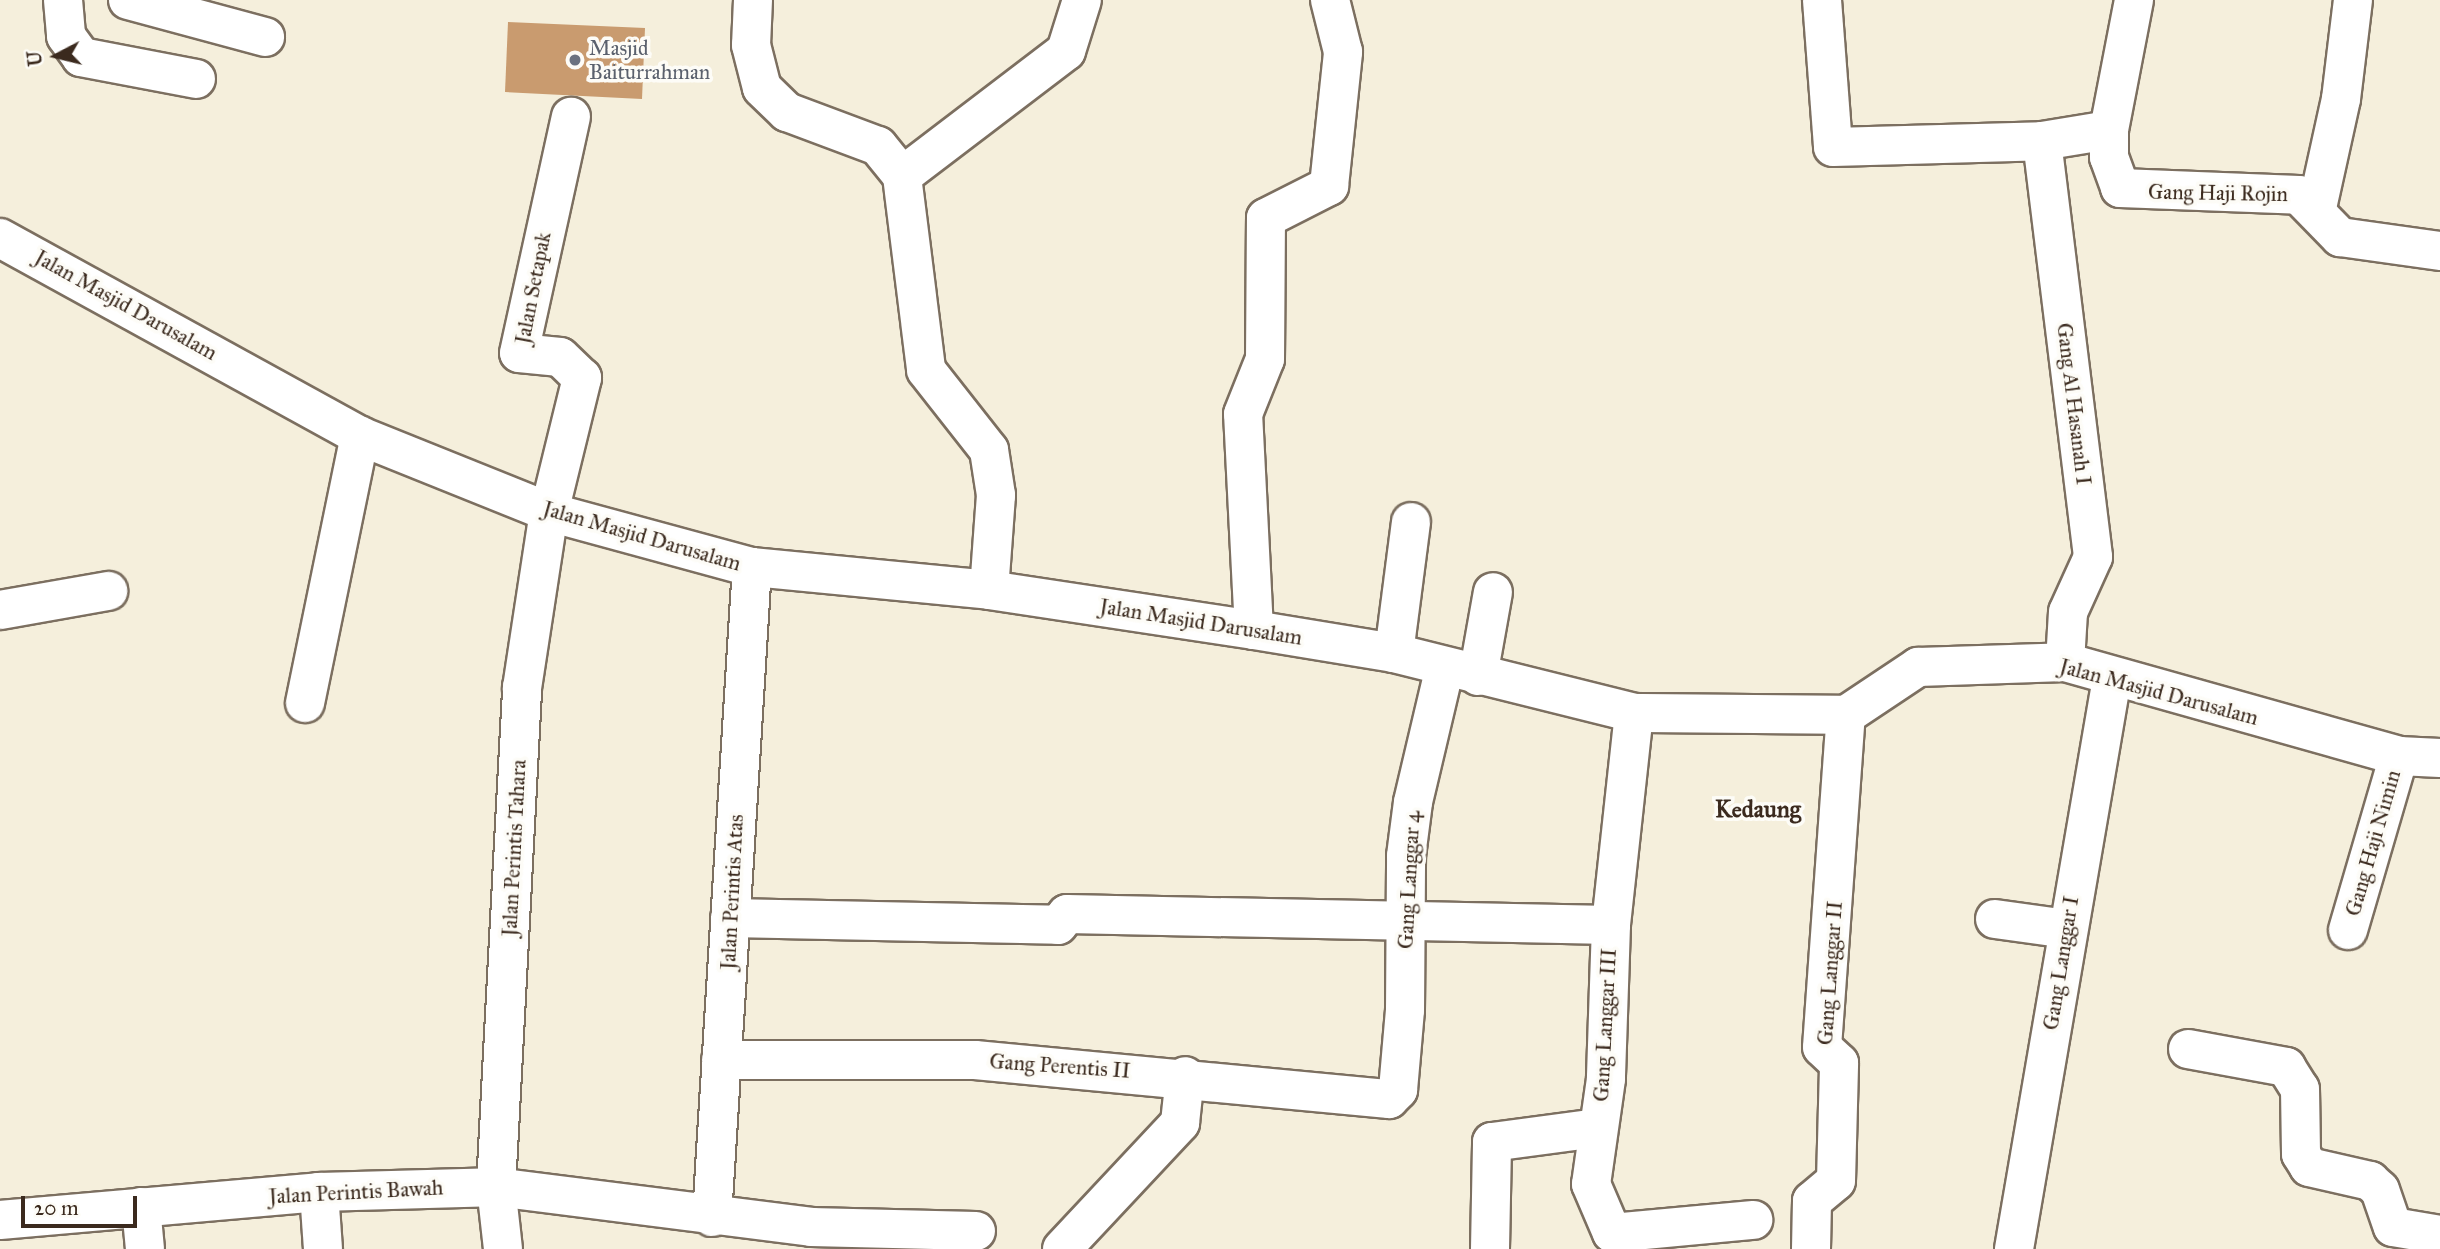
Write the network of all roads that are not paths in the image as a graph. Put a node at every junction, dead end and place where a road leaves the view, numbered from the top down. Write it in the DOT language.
graph roads {
  1 [pos="63,0"];
  2 [pos="128,0"];
  3 [pos="753,0"];
  4 [pos="1082,0"];
  5 [pos="1330,0"];
  6 [pos="1822,0"];
  7 [pos="2134,0"];
  8 [pos="2353,0"];
  9 [pos="265,37"];
  10 [pos="197,79"];
  11 [pos="571,117"];
  12 [pos="2109,130"];
  13 [pos="2042,141"];
  14 [pos="902,176"];
  15 [pos="2317,208"];
  16 [pos="0,238"];
  17 [pos="2440,251"];
  18 [pos="360,436"];
  19 [pos="551,504"];
  20 [pos="1411,522"];
  21 [pos="752,567"];
  22 [pos="989,590"];
  23 [pos="108,591"];
  24 [pos="1493,592"];
  25 [pos="0,610"];
  26 [pos="1254,630"];
  27 [pos="1394,653"];
  28 [pos="2064,662"];
  29 [pos="1461,671"];
  30 [pos="2112,678"];
  31 [pos="305,703"];
  32 [pos="1634,713"];
  33 [pos="1846,715"];
  34 [pos="2399,757"];
  35 [pos="2440,758"];
  36 [pos="730,918"];
  37 [pos="1995,919"];
  38 [pos="1405,924"];
  39 [pos="1611,925"];
  40 [pos="2067,929"];
  41 [pos="2348,930"];
  42 [pos="2188,1049"];
  43 [pos="721,1060"];
  44 [pos="1185,1076"];
  45 [pos="1395,1096"];
  46 [pos="1597,1128"];
  47 [pos="496,1186"];
  48 [pos="319,1192"];
  49 [pos="141,1207"];
  50 [pos="712,1217"];
  51 [pos="0,1220"];
  52 [pos="1753,1220"];
  53 [pos="976,1231"];
  54 [pos="2440,1235"];
  55 [pos="810,1238"];
  56 [pos="145,1249"];
  57 [pos="323,1249"];
  58 [pos="503,1249"];
  59 [pos="1062,1249"];
  60 [pos="1490,1249"];
  61 [pos="1811,1249"];
  62 [pos="2014,1249"];
  1 -- 10 [label="street"];
  2 -- 9 [label="street"];
  3 -- 14 [label="street"];
  4 -- 14 [label="street"];
  5 -- 26 [label="street"];
  6 -- 13 [label="street"];
  7 -- 12 [label="street"];
  8 -- 15 [label="street"];
  11 -- 19 [label="street, Jalan Setapak"];
  12 -- 13 [label="street"];
  12 -- 15 [label="street, Gang Haji Rojin"];
  13 -- 28 [label="street, Gang Al Hasanah I"];
  14 -- 22 [label="street"];
  15 -- 17 [label="street, Gang Haji Rojin"];
  16 -- 18 [label="street, Jalan Masjid Darusalam"];
  18 -- 19 [label="street, Jalan Masjid Darusalam"];
  18 -- 31 [label="street"];
  19 -- 21 [label="street, Jalan Masjid Darusalam"];
  19 -- 47 [label="street, Jalan Perintis Tahara"];
  20 -- 27 [label="street"];
  21 -- 22 [label="street, Jalan Masjid Darusalam"];
  21 -- 36 [label="street, Jalan Perintis Atas"];
  22 -- 26 [label="street, Jalan Masjid Darusalam"];
  23 -- 25 [label="street"];
  24 -- 29 [label="street, Gang Langgar 4"];
  26 -- 27 [label="street, Jalan Masjid Darusalam"];
  27 -- 29 [label="street, Jalan Masjid Darusalam"];
  28 -- 30 [label="street, Jalan Masjid Darusalam"];
  28 -- 33 [label="street, Jalan Masjid Darusalam"];
  29 -- 32 [label="street, Jalan Masjid Darusalam"];
  29 -- 38 [label="street, Gang Langgar 4"];
  30 -- 34 [label="street, Jalan Masjid Darusalam"];
  30 -- 40 [label="street, Gang Langgar I"];
  32 -- 33 [label="street, Jalan Masjid Darusalam"];
  32 -- 39 [label="street, Gang Langgar III"];
  33 -- 61 [label="street, Gang Langgar II"];
  34 -- 35 [label="street, Jalan Masjid Darusalam"];
  34 -- 41 [label="street, Gang Haji Nimin"];
  36 -- 38 [label="street"];
  36 -- 43 [label="street, Jalan Perintis Atas"];
  37 -- 40 [label="street"];
  38 -- 39 [label="street"];
  38 -- 45 [label="street, Gang Langgar 4"];
  39 -- 46 [label="street, Gang Langgar III"];
  40 -- 62 [label="street, Gang Langgar I"];
  42 -- 54 [label="street"];
  43 -- 44 [label="street, Gang Perentis II"];
  43 -- 50 [label="street, Jalan Perintis Atas"];
  44 -- 45 [label="street, Gang Perentis II"];
  44 -- 59 [label="street"];
  46 -- 52 [label="street, Gang Langgar III"];
  46 -- 60 [label="street"];
  47 -- 48 [label="street, Jalan Perintis Bawah"];
  47 -- 50 [label="street, Jalan Perintis Bawah"];
  47 -- 58 [label="street, Jalan Perintis Tahara"];
  48 -- 49 [label="street, Jalan Perintis Bawah"];
  48 -- 57 [label="street"];
  49 -- 51 [label="street, Jalan Perintis Bawah"];
  49 -- 56 [label="street"];
  50 -- 55 [label="street, Jalan Perintis Bawah"];
  53 -- 55 [label="street, Jalan Perintis Bawah"];
}
